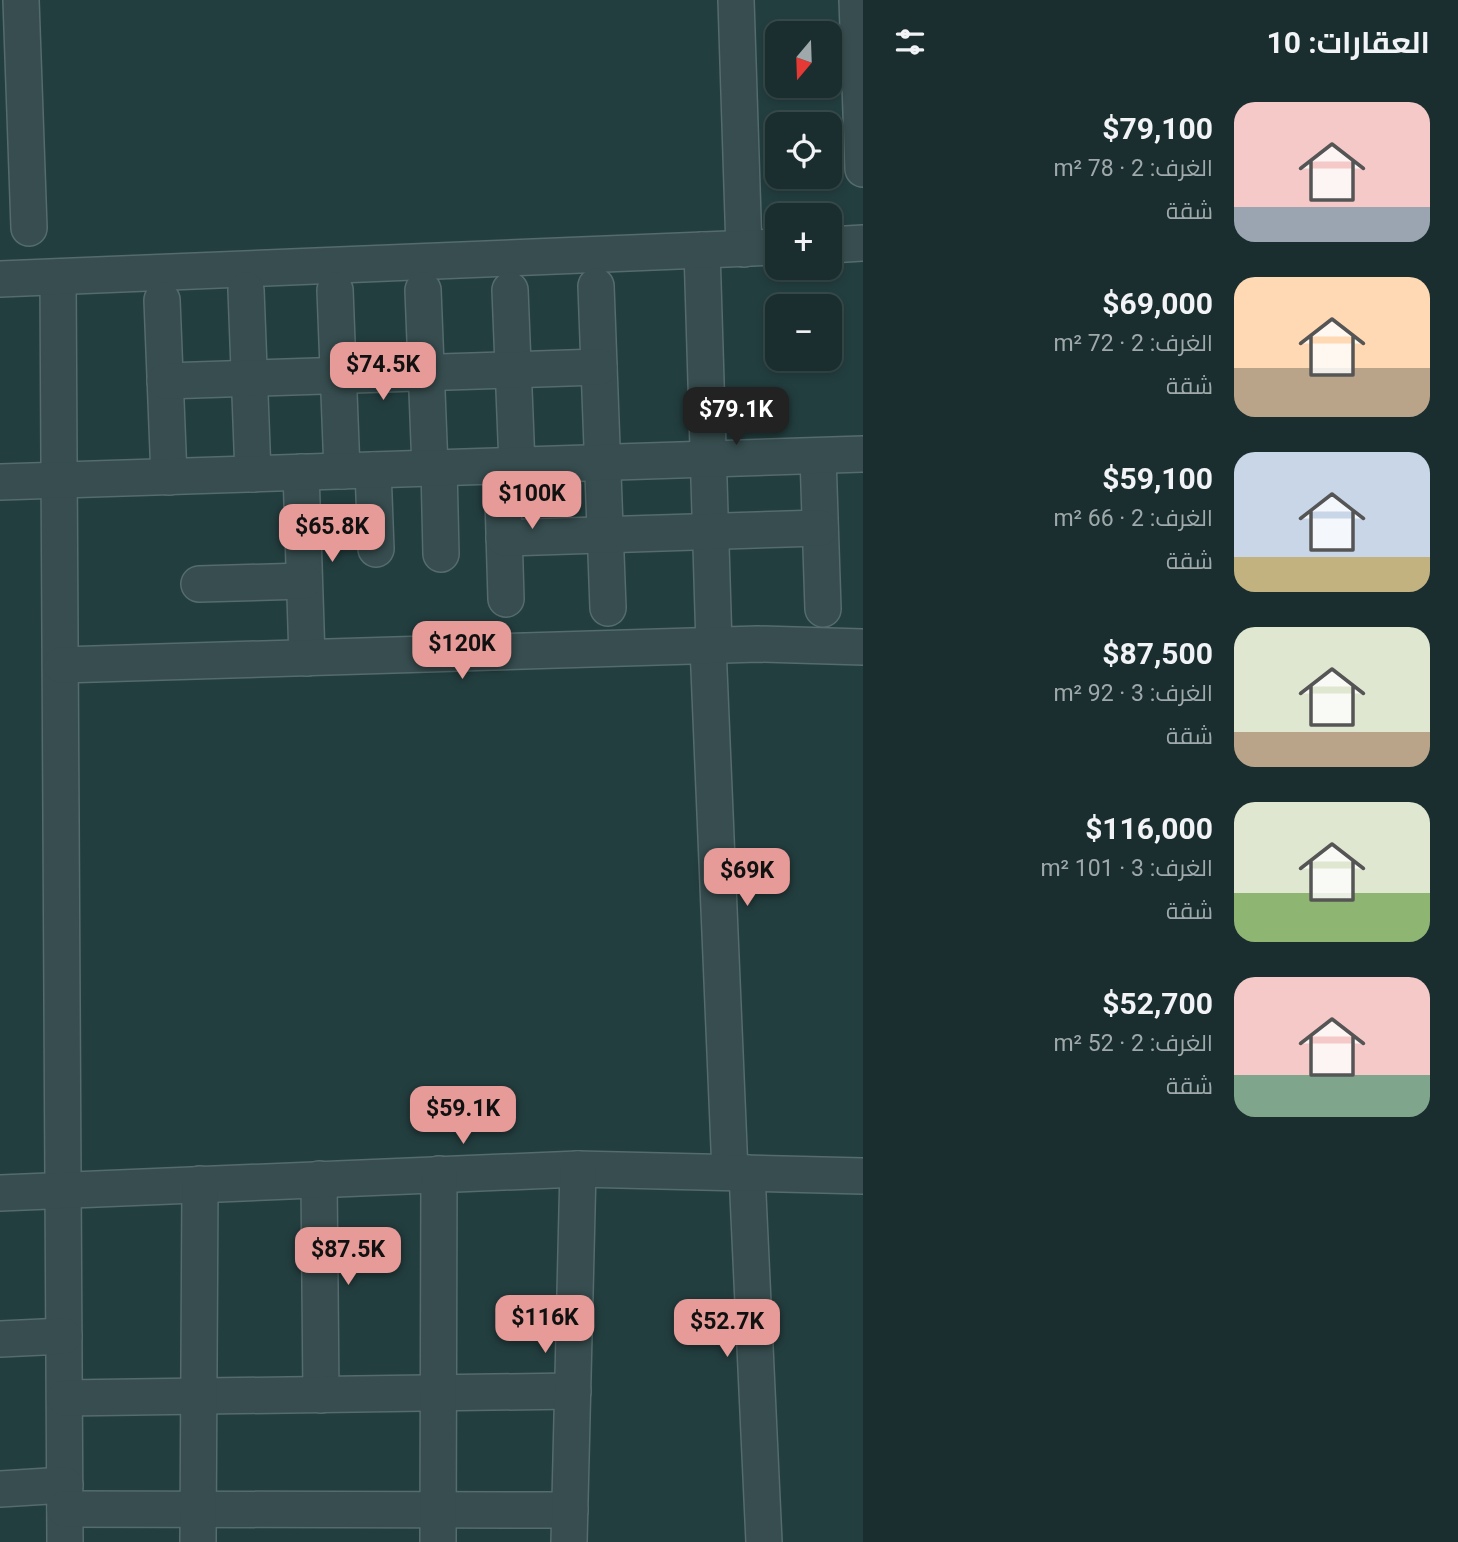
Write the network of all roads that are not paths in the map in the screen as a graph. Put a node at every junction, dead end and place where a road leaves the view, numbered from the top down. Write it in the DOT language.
graph roads {
  1 [pos="21,0"];
  2 [pos="736,0"];
  3 [pos="857,0"];
  4 [pos="863,169"];
  5 [pos="29,228"];
  6 [pos="863,243"];
  7 [pos="842,244"];
  8 [pos="761,248"];
  9 [pos="702,250"];
  10 [pos="58,277"];
  11 [pos="0,279"];
  12 [pos="596,286"];
  13 [pos="246,290"];
  14 [pos="335,290"];
  15 [pos="423,290"];
  16 [pos="510,290"];
  17 [pos="162,300"];
  18 [pos="599,367"];
  19 [pos="513,369"];
  20 [pos="426,372"];
  21 [pos="339,375"];
  22 [pos="249,378"];
  23 [pos="165,381"];
  24 [pos="863,454"];
  25 [pos="818,456"];
  26 [pos="708,459"];
  27 [pos="602,463"];
  28 [pos="509,466"];
  29 [pos="434,468"];
  30 [pos="358,471"];
  31 [pos="301,472"];
  32 [pos="253,474"];
  33 [pos="169,477"];
  34 [pos="60,480"];
  35 [pos="0,482"];
  36 [pos="820,528"];
  37 [pos="710,532"];
  38 [pos="605,535"];
  39 [pos="504,538"];
  40 [pos="376,549"];
  41 [pos="441,554"];
  42 [pos="304,581"];
  43 [pos="199,584"];
  44 [pos="506,598"];
  45 [pos="608,608"];
  46 [pos="823,609"];
  47 [pos="711,645"];
  48 [pos="863,647"];
  49 [pos="307,658"];
  50 [pos="61,666"];
  51 [pos="578,1169"];
  52 [pos="738,1173"];
  53 [pos="439,1174"];
  54 [pos="863,1176"];
  55 [pos="319,1179"];
  56 [pos="200,1184"];
  57 [pos="64,1189"];
  58 [pos="0,1193"];
  59 [pos="64,1336"];
  60 [pos="0,1339"];
  61 [pos="573,1391"];
  62 [pos="438,1393"];
  63 [pos="321,1395"];
  64 [pos="199,1396"];
  65 [pos="65,1398"];
  66 [pos="0,1489"];
  67 [pos="65,1512"];
  68 [pos="198,1525"];
  69 [pos="438,1525"];
  70 [pos="569,1526"];
  71 [pos="764,1542"];
  1 -- 5 [label="street"];
  2 -- 8 [label="street"];
  3 -- 4 [label="street"];
  6 -- 7 [label="street"];
  8 -- 9 [label="street"];
  9 -- 10 [label="street"];
  9 -- 26 [label="street"];
  10 -- 11 [label="street"];
  10 -- 34 [label="street"];
  12 -- 18 [label="street"];
  13 -- 22 [label="street"];
  14 -- 21 [label="street"];
  15 -- 20 [label="street"];
  16 -- 19 [label="street"];
  17 -- 23 [label="street"];
  18 -- 19 [label="street"];
  18 -- 27 [label="street"];
  19 -- 20 [label="street"];
  19 -- 28 [label="street"];
  20 -- 21 [label="street"];
  20 -- 29 [label="street"];
  21 -- 22 [label="street"];
  21 -- 30 [label="street"];
  22 -- 23 [label="street"];
  22 -- 32 [label="street"];
  23 -- 33 [label="street"];
  24 -- 25 [label="street"];
  25 -- 26 [label="street"];
  25 -- 36 [label="street"];
  26 -- 27 [label="street"];
  26 -- 37 [label="street"];
  27 -- 28 [label="street"];
  27 -- 38 [label="street"];
  28 -- 29 [label="street"];
  28 -- 39 [label="street"];
  29 -- 30 [label="street"];
  29 -- 41 [label="street"];
  30 -- 31 [label="street"];
  30 -- 40 [label="street"];
  31 -- 32 [label="street"];
  31 -- 42 [label="street"];
  32 -- 33 [label="street"];
  33 -- 34 [label="street"];
  34 -- 35 [label="street"];
  34 -- 50 [label="street"];
  36 -- 37 [label="street"];
  36 -- 46 [label="street"];
  37 -- 38 [label="street"];
  37 -- 47 [label="street"];
  38 -- 39 [label="street"];
  38 -- 45 [label="street"];
  39 -- 44 [label="street"];
  42 -- 43 [label="street"];
  42 -- 49 [label="street"];
  47 -- 48 [label="street"];
  47 -- 49 [label="street"];
  47 -- 52 [label="street"];
  49 -- 50 [label="street"];
  50 -- 57 [label="street"];
  51 -- 52 [label="street"];
  51 -- 53 [label="street"];
  51 -- 61 [label="street"];
  52 -- 54 [label="street"];
  52 -- 71 [label="street"];
  53 -- 55 [label="street"];
  53 -- 62 [label="street"];
  55 -- 56 [label="street"];
  55 -- 63 [label="street"];
  56 -- 57 [label="street"];
  56 -- 64 [label="street"];
  57 -- 58 [label="street"];
  57 -- 59 [label="street"];
  59 -- 60 [label="street"];
  59 -- 65 [label="street"];
  61 -- 62 [label="street"];
  61 -- 70 [label="street"];
  62 -- 63 [label="street"];
  62 -- 69 [label="street"];
  63 -- 64 [label="street"];
  64 -- 65 [label="street"];
  64 -- 68 [label="street"];
  65 -- 67 [label="street"];
  66 -- 67 [label="street"];
  67 -- 68 [label="street"];
  68 -- 69 [label="street"];
  69 -- 70 [label="street"];
}
